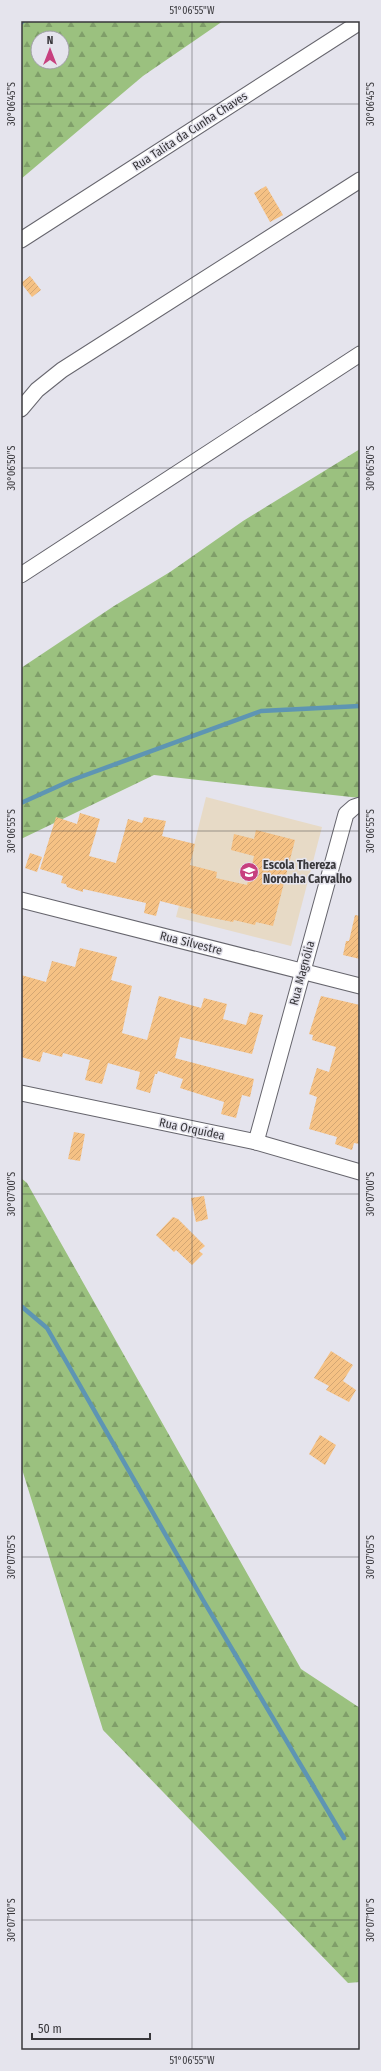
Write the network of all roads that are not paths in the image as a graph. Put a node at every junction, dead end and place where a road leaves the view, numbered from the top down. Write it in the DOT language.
graph roads {
  1 [pos="360,22"];
  2 [pos="360,180"];
  3 [pos="21,240"];
  4 [pos="360,354"];
  5 [pos="21,409"];
  6 [pos="21,575"];
  7 [pos="357,806"];
  8 [pos="21,900"];
  9 [pos="302,972"];
  10 [pos="360,986"];
  11 [pos="21,1093"];
  12 [pos="256,1142"];
  13 [pos="360,1172"];
  1 -- 3 [label="street, Rua Talita da Cunha Chaves"];
  2 -- 5 [label="street"];
  4 -- 6 [label="street"];
  7 -- 9 [label="street, Rua Magnólia"];
  8 -- 9 [label="street, Rua Silvestre"];
  9 -- 10 [label="street, Rua Silvestre"];
  9 -- 12 [label="street, Rua Magnólia"];
  11 -- 12 [label="street, Rua Orquídea"];
  12 -- 13 [label="street, Rua Orquídea"];
}
